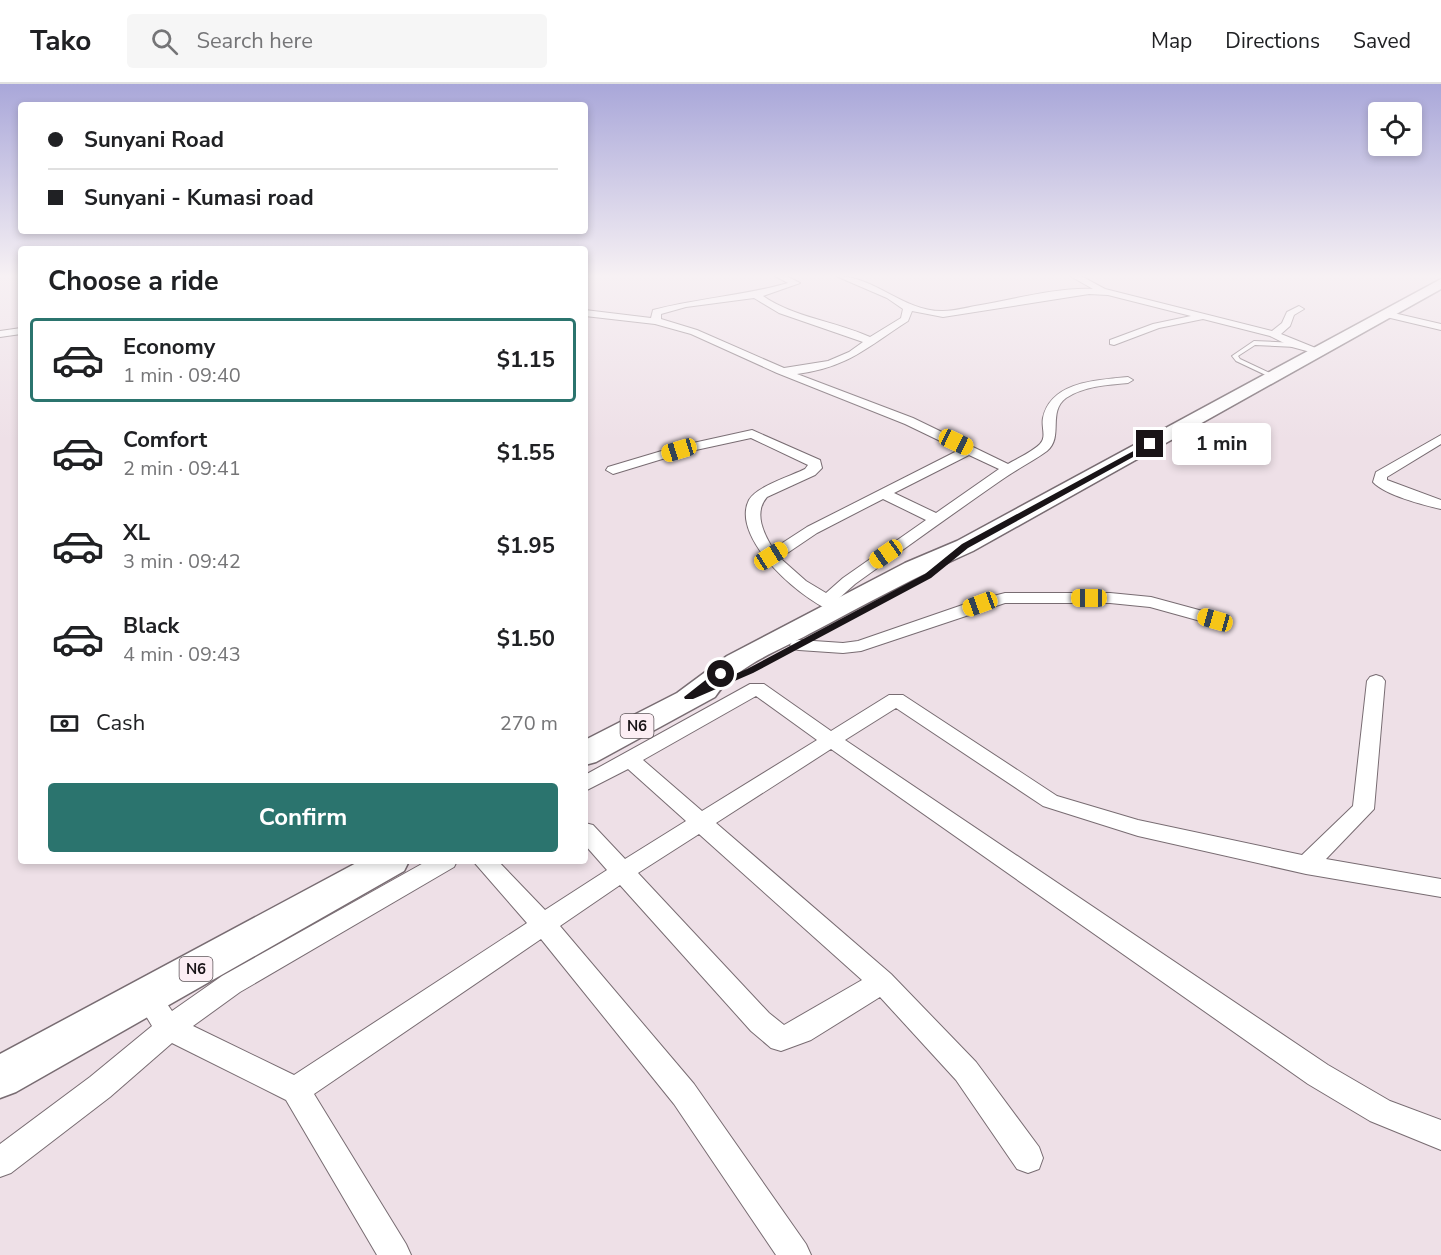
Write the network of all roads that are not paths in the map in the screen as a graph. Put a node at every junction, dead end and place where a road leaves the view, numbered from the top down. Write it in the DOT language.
graph roads {
  1 [pos="18,331"];
  2 [pos="689,331"];
  3 [pos="849,331"];
  4 [pos="886,331"];
  5 [pos="1144,331"];
  6 [pos="1259,331"];
  7 [pos="1277,331"];
  8 [pos="1355,331"];
  9 [pos="0,334"];
  10 [pos="1272,334"];
  11 [pos="870,341"];
  12 [pos="1114,342"];
  13 [pos="1296,345"];
  14 [pos="1318,351"];
  15 [pos="781,371"];
  16 [pos="1274,377"];
  17 [pos="1128,380"];
  18 [pos="1441,439"];
  19 [pos="970,449"];
  20 [pos="1010,469"];
  21 [pos="613,470"];
  22 [pos="885,495"];
  23 [pos="1441,505"];
  24 [pos="938,520"];
  25 [pos="965,546"];
  26 [pos="771,556"];
  27 [pos="834,605"];
  28 [pos="1215,620"];
  29 [pos="799,645"];
  30 [pos="1376,681"];
  31 [pos="689,697"];
  32 [pos="832,741"];
  33 [pos="588,752"];
  34 [pos="629,759"];
  35 [pos="588,782"];
  36 [pos="701,822"];
  37 [pos="588,834"];
  38 [pos="386,864"];
  39 [pos="441,864"];
  40 [pos="487,864"];
  41 [pos="1306,865"];
  42 [pos="622,872"];
  43 [pos="1441,888"];
  44 [pos="543,924"];
  45 [pos="882,982"];
  46 [pos="147,996"];
  47 [pos="169,1028"];
  48 [pos="0,1077"];
  49 [pos="296,1089"];
  50 [pos="1441,1135"];
  51 [pos="1028,1158"];
  52 [pos="0,1162"];
  53 [pos="395,1255"];
  54 [pos="795,1255"];
  1 -- 9 [label="street"];
  2 -- 15 [label="street"];
  3 -- 11 [label="street"];
  4 -- 11 [label="street"];
  5 -- 12 [label="street"];
  6 -- 10 [label="street"];
  7 -- 10 [label="street"];
  8 -- 14 [label="main road, N6"];
  10 -- 13 [label="street"];
  11 -- 15 [label="street"];
  13 -- 14 [label="street"];
  13 -- 16 [label="lane"];
  14 -- 16 [label="main road, N6"];
  15 -- 19 [label="street"];
  16 -- 25 [label="main road, N6"];
  17 -- 20 [label="street"];
  18 -- 23 [label="street"];
  19 -- 20 [label="street"];
  19 -- 22 [label="street"];
  20 -- 24 [label="street"];
  21 -- 26 [label="street"];
  22 -- 24 [label="street"];
  22 -- 26 [label="street"];
  24 -- 27 [label="street"];
  25 -- 27 [label="main road, N6"];
  25 -- 29 [label="main road, N6"];
  26 -- 27 [label="street"];
  27 -- 31 [label="main road, N6"];
  28 -- 29 [label="street"];
  29 -- 31 [label="main road, N6"];
  30 -- 41 [label="street"];
  31 -- 33 [label="main road, N6"];
  32 -- 34 [label="street"];
  32 -- 36 [label="street"];
  32 -- 41 [label="street"];
  32 -- 50 [label="street"];
  34 -- 35 [label="street"];
  34 -- 36 [label="street"];
  36 -- 42 [label="street"];
  36 -- 45 [label="street"];
  37 -- 42 [label="street"];
  38 -- 46 [label="main road, N6"];
  39 -- 47 [label="street"];
  40 -- 44 [label="street"];
  41 -- 43 [label="street"];
  42 -- 44 [label="street"];
  42 -- 45 [label="street"];
  44 -- 49 [label="street"];
  44 -- 54 [label="street"];
  45 -- 51 [label="street"];
  46 -- 47 [label="street"];
  46 -- 48 [label="main road, N6"];
  47 -- 49 [label="street"];
  47 -- 52 [label="street"];
  49 -- 53 [label="street"];
}
